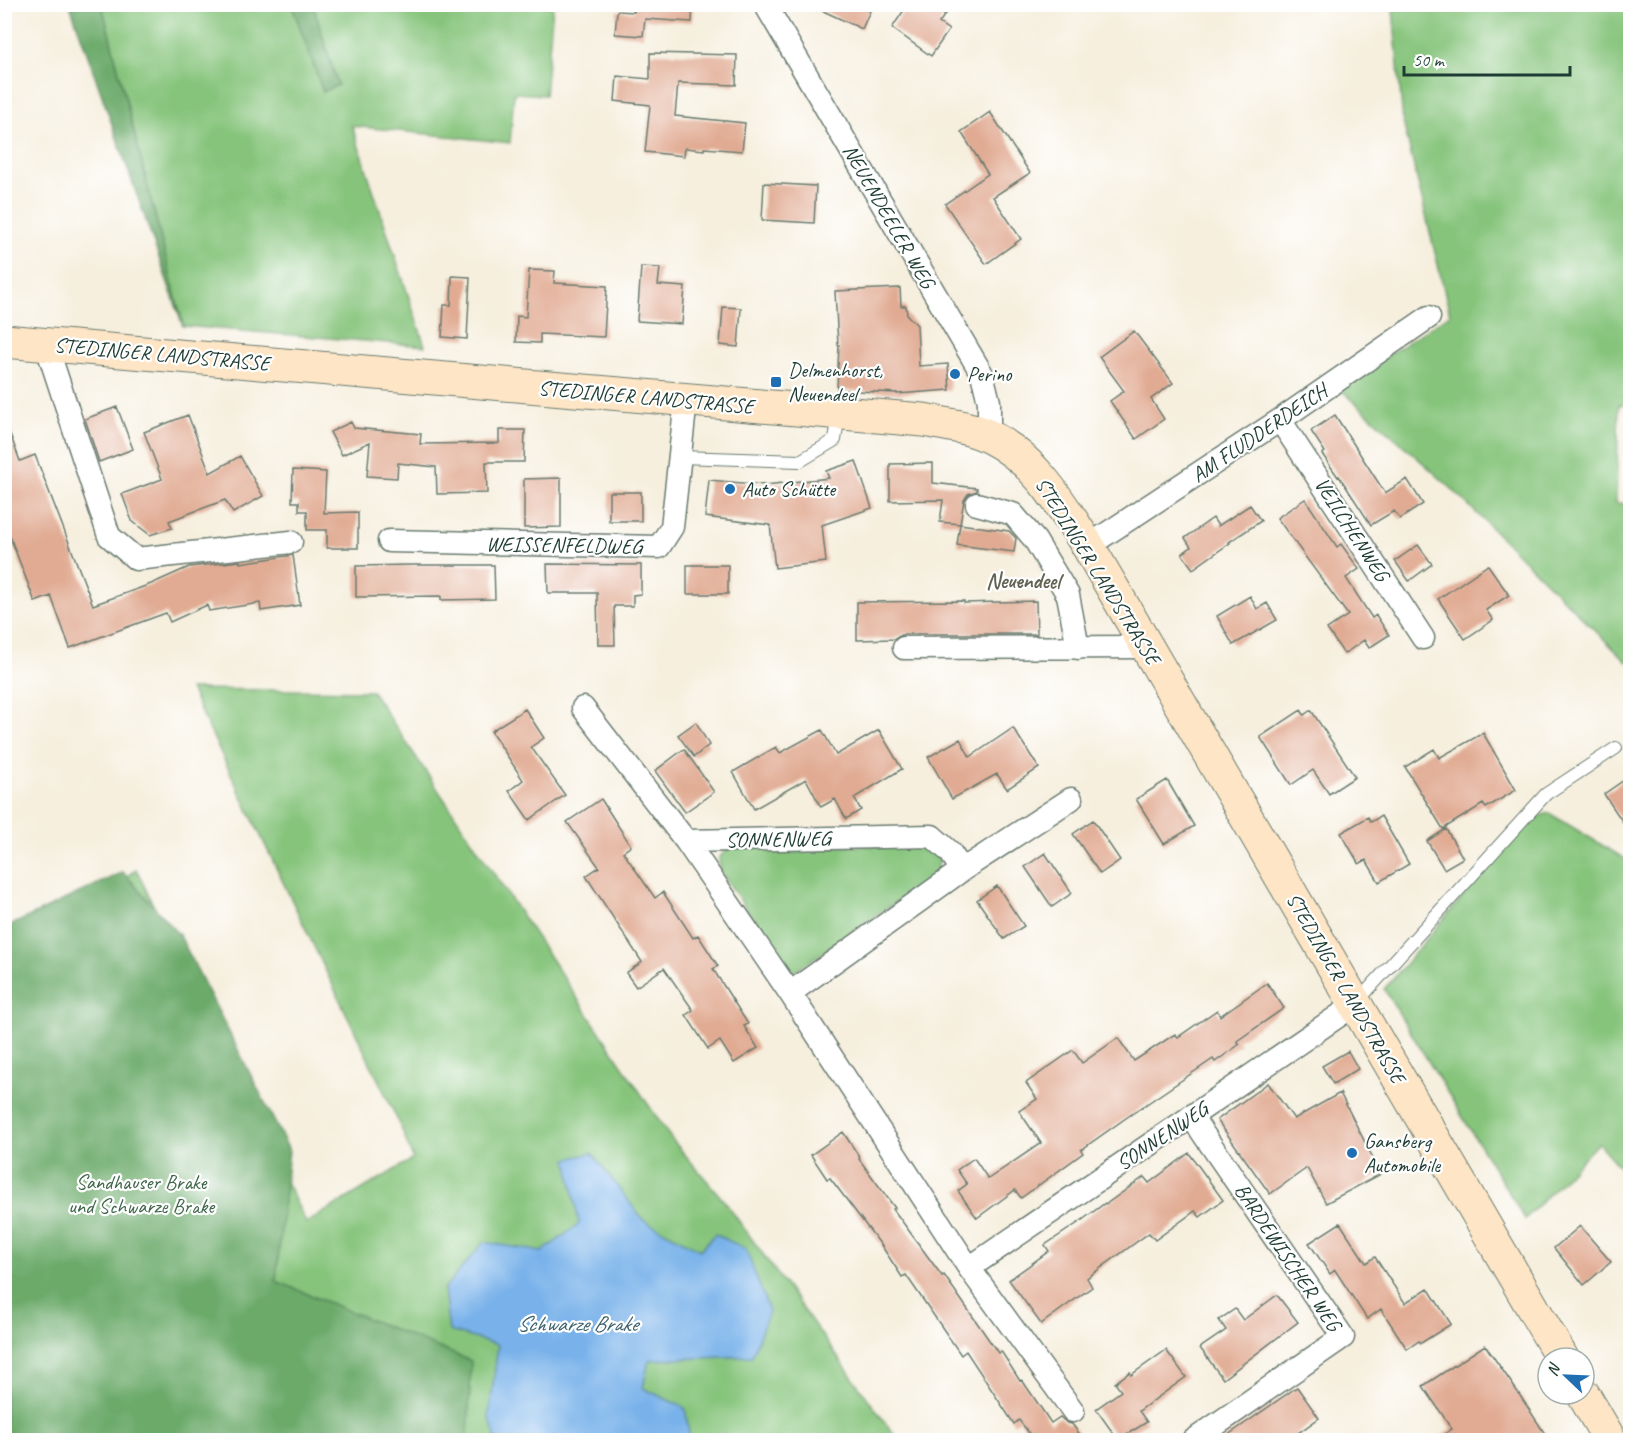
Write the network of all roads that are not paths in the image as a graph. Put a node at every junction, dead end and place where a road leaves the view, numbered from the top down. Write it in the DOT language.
graph roads {
  1 [pos="765,4"];
  2 [pos="1429,317"];
  3 [pos="4,341"];
  4 [pos="46,344"];
  5 [pos="686,400"];
  6 [pos="840,413"];
  7 [pos="1280,420"];
  8 [pos="989,436"];
  9 [pos="680,457"];
  10 [pos="977,504"];
  11 [pos="389,541"];
  12 [pos="291,542"];
  13 [pos="1088,546"];
  14 [pos="1424,638"];
  15 [pos="1147,647"];
  16 [pos="904,648"];
  17 [pos="1078,648"];
  18 [pos="583,708"];
  19 [pos="1616,748"];
  20 [pos="1071,799"];
  21 [pos="686,841"];
  22 [pos="962,870"];
  23 [pos="790,993"];
  24 [pos="1356,1004"];
  25 [pos="1191,1116"];
  26 [pos="969,1268"];
  27 [pos="1555,1346"];
  28 [pos="1590,1406"];
  29 [pos="1073,1411"];
  30 [pos="1194,1440"];
  31 [pos="1610,1440"];
  1 -- 8 [label="street, NEUENDEELER WEG"];
  2 -- 7 [label="street, AM FLUDDERDEICH"];
  3 -- 4 [label="main road, STEDINGER LANDSTRASSE"];
  4 -- 5 [label="main road, STEDINGER LANDSTRASSE"];
  4 -- 12 [label="street"];
  5 -- 6 [label="main road, STEDINGER LANDSTRASSE"];
  5 -- 9 [label="street, WEISSENFELDWEG"];
  6 -- 8 [label="main road, STEDINGER LANDSTRASSE"];
  6 -- 9 [label="lane"];
  7 -- 13 [label="street, AM FLUDDERDEICH"];
  7 -- 14 [label="street, VEILCHENWEG"];
  8 -- 13 [label="main road, STEDINGER LANDSTRASSE"];
  9 -- 11 [label="street, WEISSENFELDWEG"];
  10 -- 17 [label="street"];
  13 -- 15 [label="main road, STEDINGER LANDSTRASSE"];
  15 -- 17 [label="street"];
  15 -- 24 [label="main road, STEDINGER LANDSTRASSE"];
  16 -- 17 [label="street"];
  18 -- 21 [label="street, SONNENWEG"];
  19 -- 24 [label="lane"];
  20 -- 22 [label="street"];
  21 -- 22 [label="street, SONNENWEG"];
  21 -- 23 [label="street, SONNENWEG"];
  22 -- 23 [label="street"];
  23 -- 26 [label="street, SONNENWEG"];
  24 -- 25 [label="street, SONNENWEG"];
  24 -- 27 [label="main road, STEDINGER LANDSTRASSE"];
  25 -- 26 [label="street, SONNENWEG"];
  25 -- 30 [label="street, BARDEWISCHER WEG"];
  26 -- 29 [label="street, SONNENWEG"];
  28 -- 31 [label="main road"];
}
